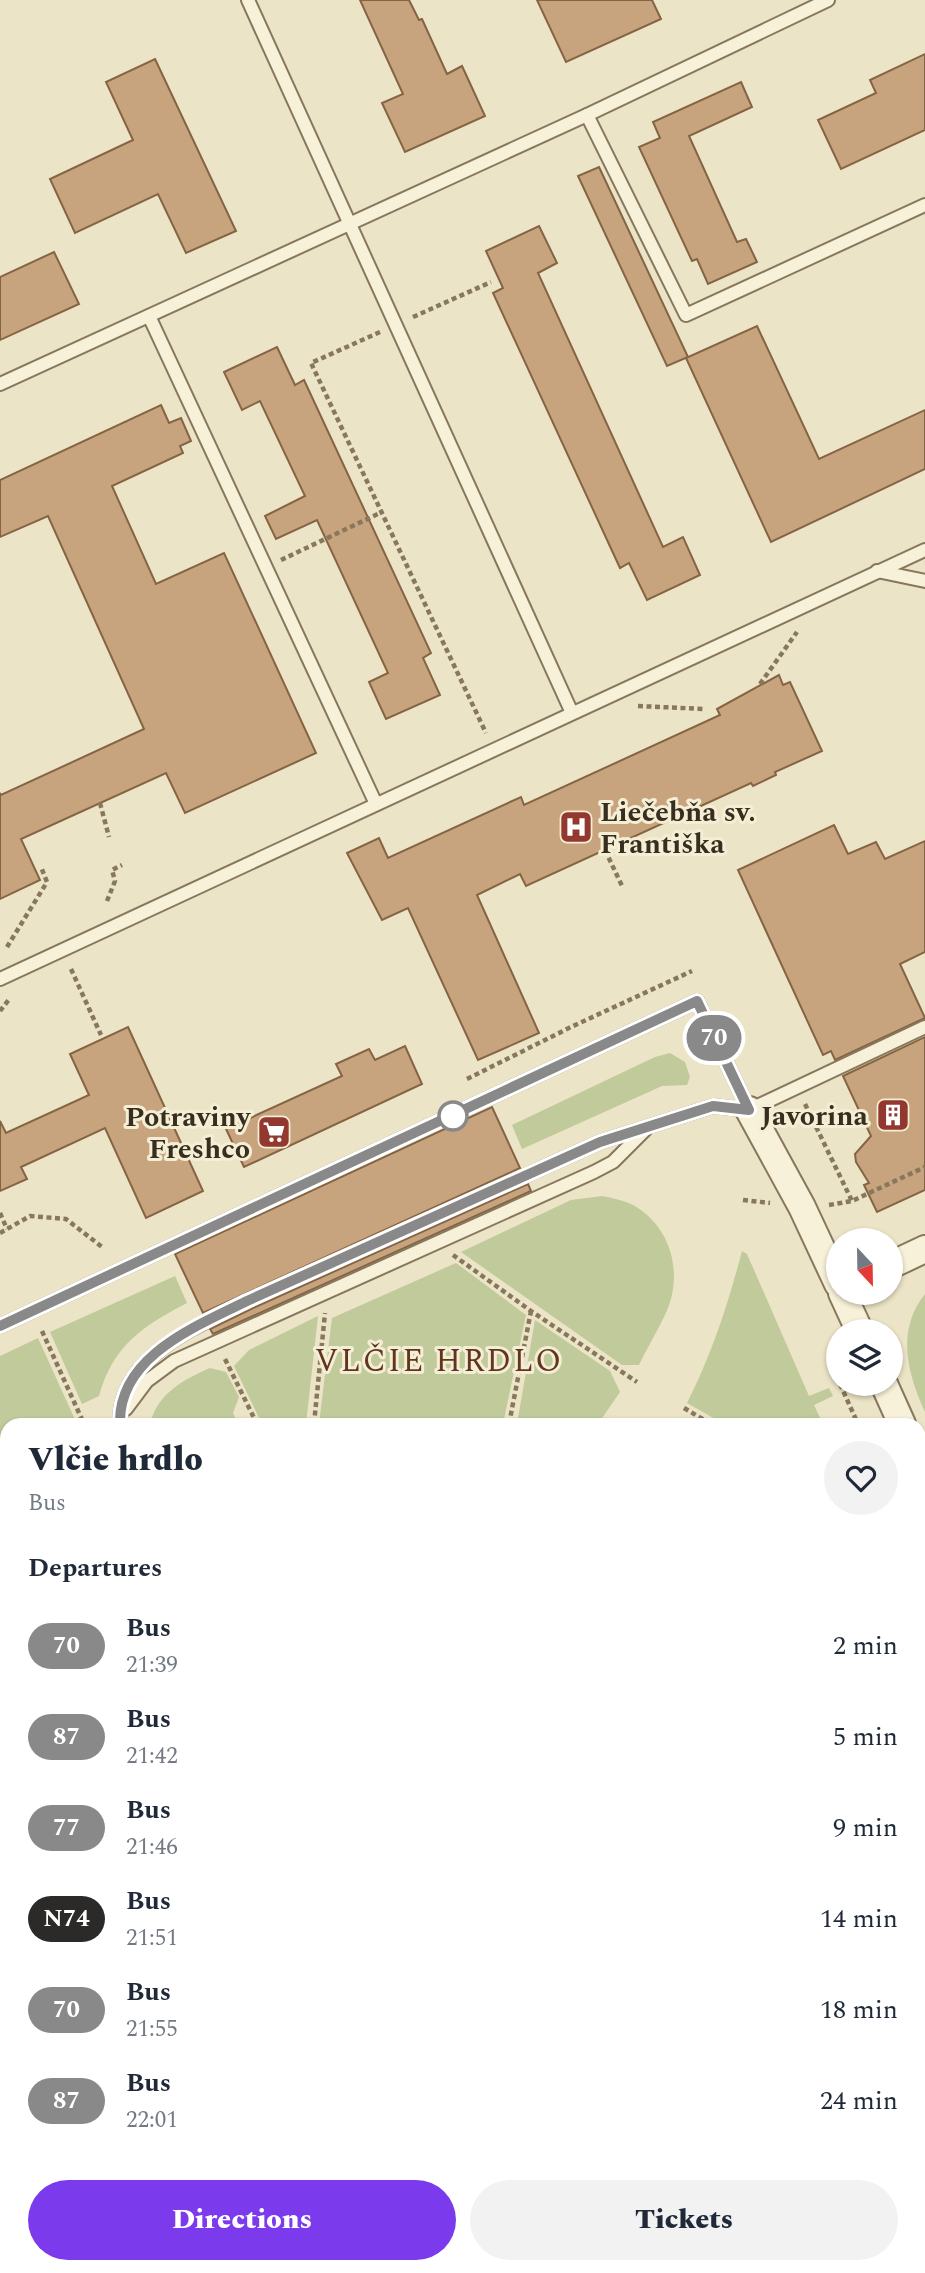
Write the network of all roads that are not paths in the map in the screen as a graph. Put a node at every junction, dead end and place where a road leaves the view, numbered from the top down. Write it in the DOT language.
graph roads {
  1 [pos="248,0"];
  2 [pos="828,0"];
  3 [pos="587,115"];
  4 [pos="925,205"];
  5 [pos="350,223"];
  6 [pos="149,316"];
  7 [pos="0,384"];
  8 [pos="925,550"];
  9 [pos="877,571"];
  10 [pos="925,581"];
  11 [pos="572,713"];
  12 [pos="376,804"];
  13 [pos="0,979"];
  14 [pos="925,1027"];
  15 [pos="749,1110"];
  16 [pos="652,1124"];
  17 [pos="925,1249"];
  18 [pos="826,1259"];
  19 [pos="903,1259"];
  20 [pos="0,1326"];
  21 [pos="889,1396"];
  22 [pos="121,1418"];
  23 [pos="122,1418"];
  24 [pos="899,1418"];
  1 -- 5 [label="lane"];
  2 -- 3 [label="lane"];
  3 -- 4 [label="lane"];
  3 -- 5 [label="lane"];
  5 -- 6 [label="lane"];
  5 -- 11 [label="lane"];
  6 -- 7 [label="lane"];
  6 -- 12 [label="lane"];
  8 -- 9 [label="lane"];
  9 -- 10 [label="lane"];
  9 -- 11 [label="lane"];
  11 -- 12 [label="lane"];
  12 -- 13 [label="lane"];
  14 -- 15 [label="lane"];
  15 -- 16 [label="lane"];
  15 -- 18 [label="street"];
  15 -- 20 [label="lane"];
  16 -- 22 [label="lane"];
  16 -- 23 [label="lane"];
  17 -- 19 [label="street"];
  21 -- 24 [label="street"];
}
